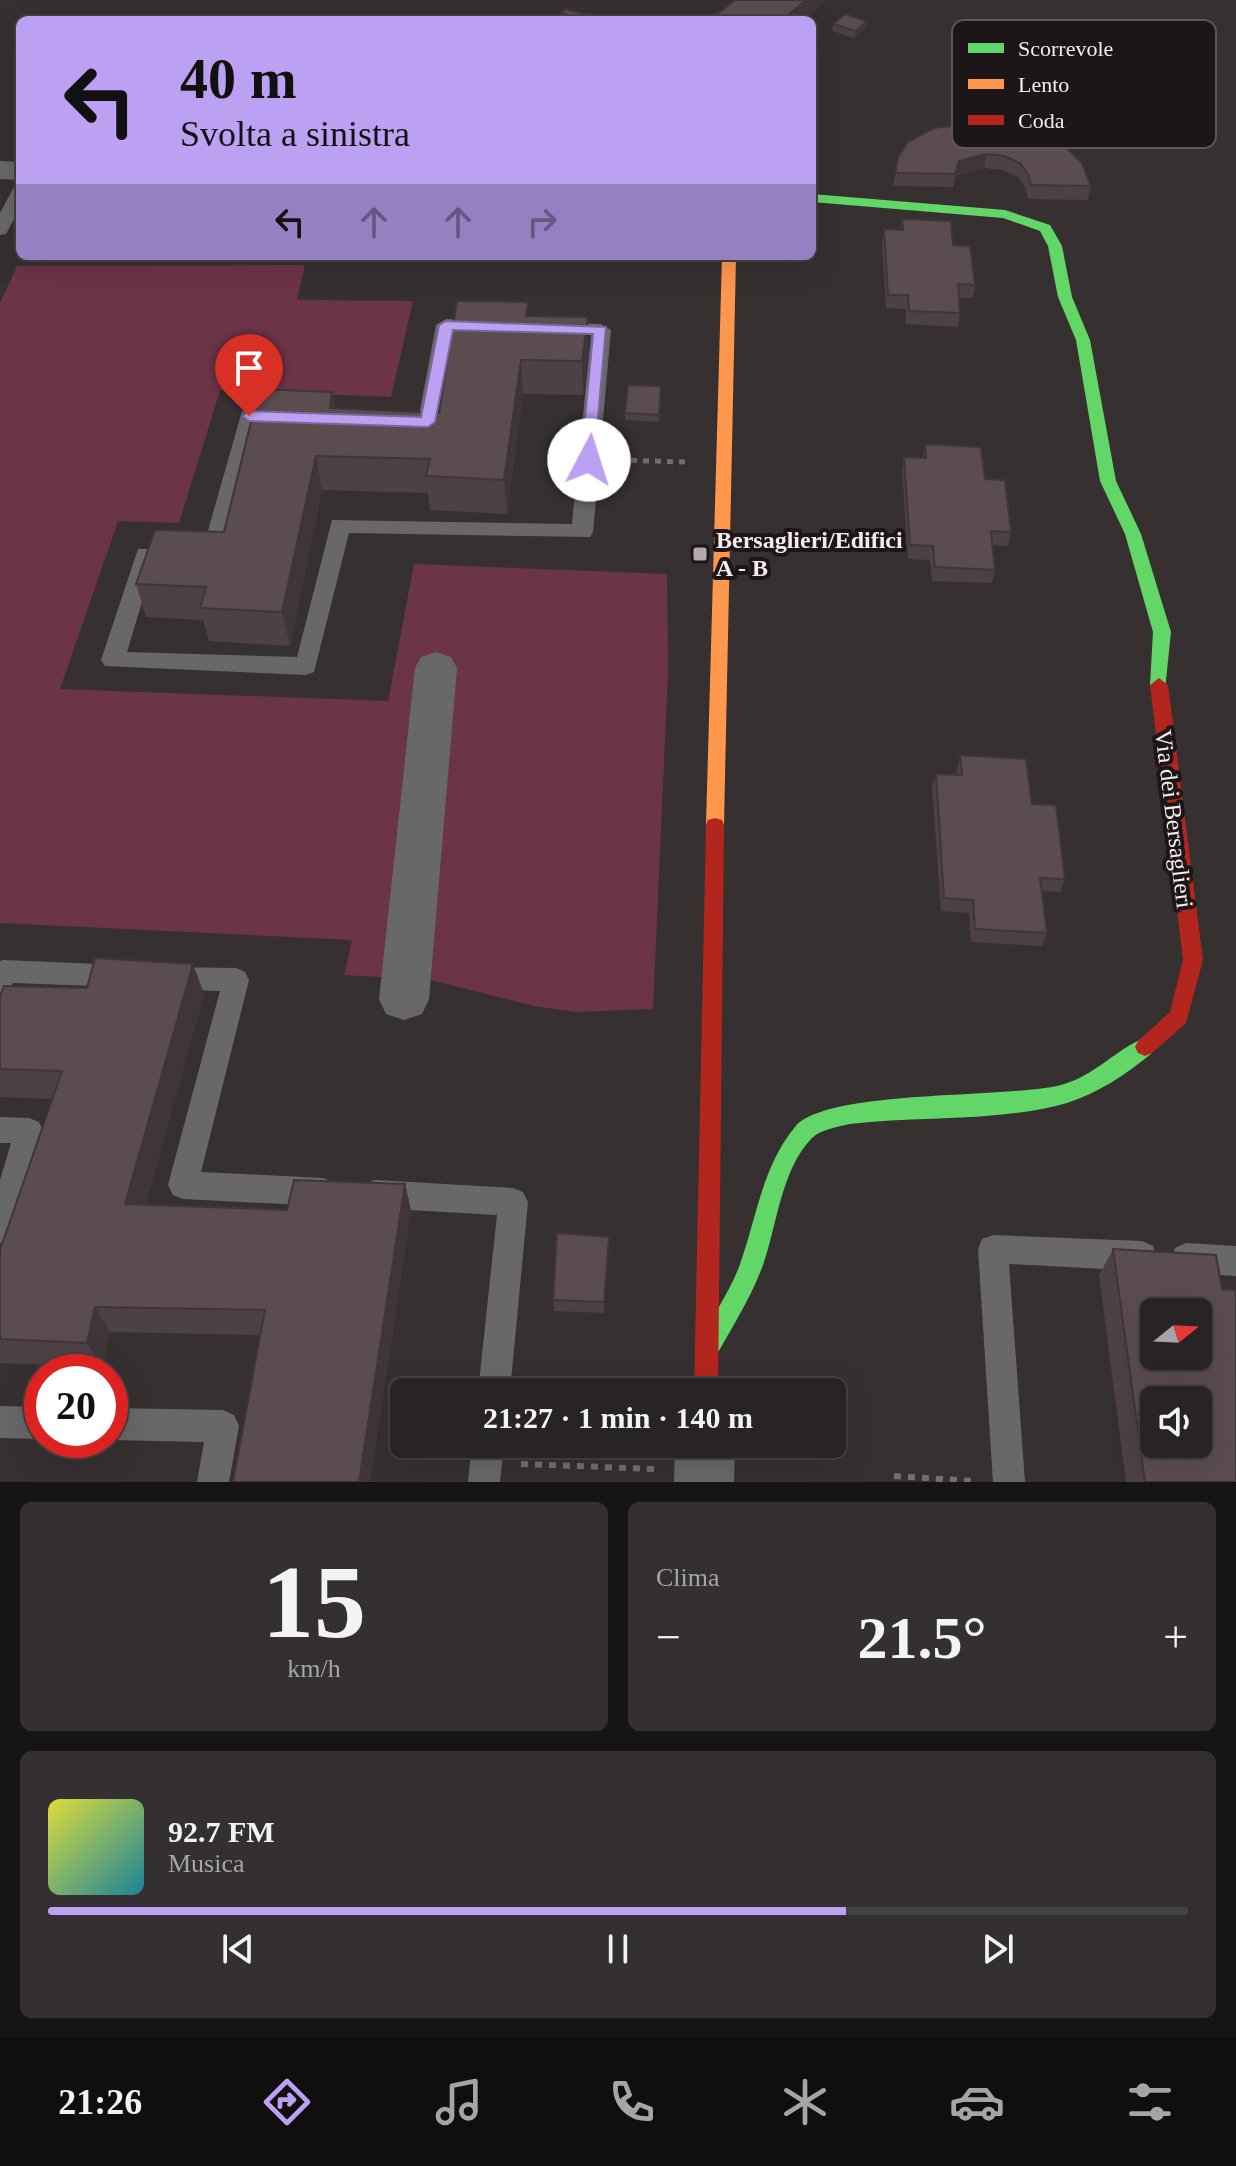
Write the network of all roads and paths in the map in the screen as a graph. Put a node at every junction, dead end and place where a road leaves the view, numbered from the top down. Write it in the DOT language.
graph roads {
  1 [pos="816,198"];
  2 [pos="16,199"];
  3 [pos="0,230"];
  4 [pos="729,260"];
  5 [pos="601,330"];
  6 [pos="616,460"];
  7 [pos="659,461"];
  8 [pos="436,668"];
  9 [pos="0,981"];
  10 [pos="404,999"];
  11 [pos="0,1130"];
  12 [pos="0,1229"];
  13 [pos="1236,1261"];
  14 [pos="707,1350"];
  15 [pos="495,1378"];
  16 [pos="706,1378"];
  17 [pos="0,1422"];
  18 [pos="24,1423"];
  19 [pos="128,1424"];
  20 [pos="487,1458"];
  21 [pos="530,1465"];
  22 [pos="689,1465"];
  23 [pos="894,1476"];
  24 [pos="963,1480"];
  25 [pos="213,1482"];
  26 [pos="484,1482"];
  27 [pos="1009,1482"];
  1 -- 14 [label="street, Via dei Bersaglieri"];
  2 -- 3 [label="lane"];
  4 -- 14 [label="street, Via dei Bersaglieri"];
  5 -- 5 [label="lane"];
  6 -- 7 [label="path"];
  8 -- 10 [label="street"];
  9 -- 15 [label="lane"];
  11 -- 12 [label="lane"];
  13 -- 27 [label="lane"];
  14 -- 16 [label="street, Via dei Bersaglieri"];
  17 -- 18 [label="lane"];
  19 -- 25 [label="lane"];
  20 -- 26 [label="lane"];
  21 -- 22 [label="path"];
  23 -- 24 [label="path"];
}
